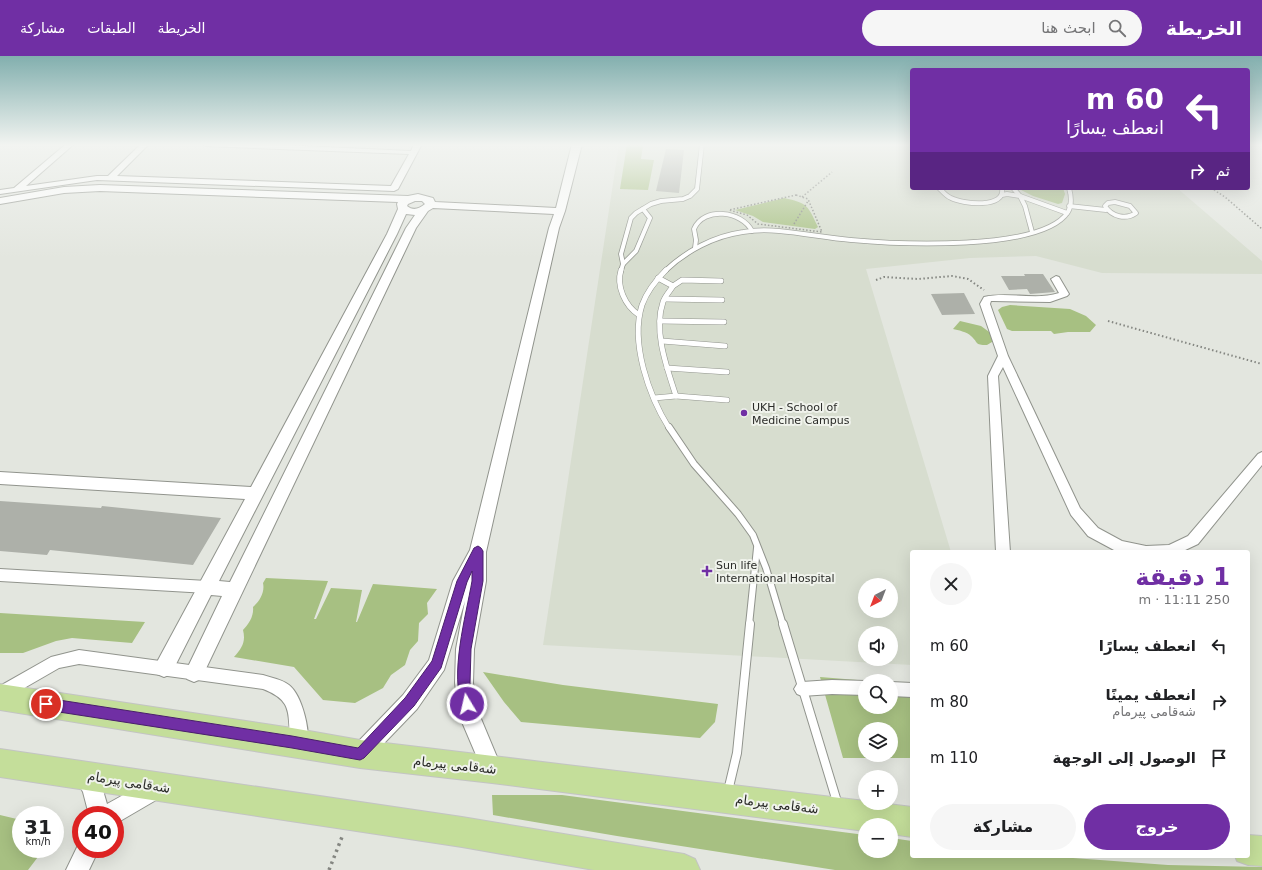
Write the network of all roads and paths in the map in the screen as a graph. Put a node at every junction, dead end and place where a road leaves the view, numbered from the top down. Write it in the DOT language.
graph roads {
  1 [pos="25,182"];
  2 [pos="71,182"];
  3 [pos="214,182"];
  4 [pos="398,182"];
  5 [pos="567,182"];
  6 [pos="698,182"];
  7 [pos="820,182"];
  8 [pos="16,190"];
  9 [pos="941,190"];
  10 [pos="1002,190"];
  11 [pos="1016,190"];
  12 [pos="1069,190"];
  13 [pos="1214,190"];
  14 [pos="0,192"];
  15 [pos="1002,195"];
  16 [pos="1020,196"];
  17 [pos="802,197"];
  18 [pos="808,200"];
  19 [pos="0,201"];
  20 [pos="404,205"];
  21 [pos="1069,206"];
  22 [pos="427,207"];
  23 [pos="0,209"];
  24 [pos="643,209"];
  25 [pos="1106,210"];
  26 [pos="560,211"];
  27 [pos="1067,213"];
  28 [pos="792,228"];
  29 [pos="1262,229"];
  30 [pos="752,231"];
  31 [pos="1032,232"];
  32 [pos="695,248"];
  33 [pos="622,264"];
  34 [pos="658,278"];
  35 [pos="1056,279"];
  36 [pos="876,280"];
  37 [pos="721,281"];
  38 [pos="673,286"];
  39 [pos="993,298"];
  40 [pos="665,299"];
  41 [pos="722,300"];
  42 [pos="639,315"];
  43 [pos="1108,320"];
  44 [pos="660,321"];
  45 [pos="724,322"];
  46 [pos="662,341"];
  47 [pos="725,346"];
  48 [pos="1003,356"];
  49 [pos="1262,364"];
  50 [pos="667,368"];
  51 [pos="727,372"];
  52 [pos="676,396"];
  53 [pos="654,398"];
  54 [pos="727,400"];
  55 [pos="288,433"];
  56 [pos="311,435"];
  57 [pos="1262,457"];
  58 [pos="0,478"];
  59 [pos="256,493"];
  60 [pos="758,545"];
  61 [pos="1003,550"];
  62 [pos="1137,550"];
  63 [pos="1172,550"];
  64 [pos="478,551"];
  65 [pos="0,575"];
  66 [pos="208,588"];
  67 [pos="235,590"];
  68 [pos="164,668"];
  69 [pos="194,673"];
  70 [pos="858,688"];
  71 [pos="802,689"];
  72 [pos="898,689"];
  73 [pos="910,690"];
  74 [pos="0,696"];
  75 [pos="300,743"];
  76 [pos="360,754"];
  77 [pos="0,762"];
  78 [pos="492,769"];
  79 [pos="84,775"];
  80 [pos="161,787"];
  81 [pos="727,798"];
  82 [pos="97,806"];
  83 [pos="124,806"];
  84 [pos="840,812"];
  85 [pos="910,822"];
  86 [pos="1250,850"];
  87 [pos="1262,851"];
  88 [pos="336,853"];
  89 [pos="83,858"];
  90 [pos="77,870"];
  91 [pos="329,870"];
  92 [pos="684,870"];
  1 -- 8 [label="street"];
  2 -- 8 [label="street"];
  3 -- 4 [label="street"];
  5 -- 26 [label="street"];
  6 -- 24 [label="lane"];
  7 -- 17 [label="path"];
  8 -- 14 [label="street"];
  9 -- 15 [label="lane"];
  10 -- 15 [label="lane"];
  11 -- 16 [label="lane"];
  12 -- 21 [label="lane"];
  13 -- 29 [label="path"];
  15 -- 16 [label="lane"];
  16 -- 27 [label="lane"];
  16 -- 31 [label="lane"];
  17 -- 18 [label="path"];
  17 -- 28 [label="path"];
  18 -- 28 [label="path"];
  18 -- 28 [label="path"];
  19 -- 20 [label="street"];
  20 -- 22 [label="street"];
  20 -- 23 [label="street"];
  20 -- 55 [label="street"];
  21 -- 25 [label="lane"];
  21 -- 27 [label="lane"];
  22 -- 26 [label="street"];
  22 -- 56 [label="street"];
  24 -- 33 [label="lane"];
  24 -- 33 [label="lane"];
  25 -- 25 [label="lane"];
  26 -- 64 [label="street"];
  27 -- 31 [label="lane"];
  30 -- 31 [label="lane"];
  30 -- 32 [label="lane"];
  30 -- 32 [label="lane"];
  32 -- 34 [label="lane"];
  33 -- 42 [label="lane"];
  34 -- 38 [label="lane"];
  34 -- 42 [label="lane"];
  35 -- 39 [label="street"];
  36 -- 39 [label="path"];
  37 -- 38 [label="lane"];
  38 -- 40 [label="lane"];
  39 -- 48 [label="street"];
  40 -- 41 [label="lane"];
  40 -- 44 [label="lane"];
  42 -- 53 [label="lane"];
  43 -- 49 [label="path"];
  44 -- 45 [label="lane"];
  44 -- 46 [label="lane"];
  46 -- 47 [label="lane"];
  46 -- 50 [label="lane"];
  48 -- 61 [label="street"];
  48 -- 62 [label="street"];
  50 -- 51 [label="lane"];
  50 -- 52 [label="lane"];
  52 -- 53 [label="lane"];
  52 -- 54 [label="lane"];
  53 -- 60 [label="lane"];
  55 -- 56 [label="street"];
  55 -- 59 [label="street"];
  56 -- 67 [label="street"];
  57 -- 63 [label="street"];
  58 -- 59 [label="street"];
  59 -- 66 [label="street"];
  60 -- 71 [label="lane"];
  60 -- 81 [label="lane"];
  64 -- 76 [label="street"];
  64 -- 78 [label="street"];
  65 -- 66 [label="street"];
  66 -- 67 [label="street"];
  66 -- 68 [label="street"];
  67 -- 69 [label="street"];
  68 -- 69 [label="street"];
  68 -- 74 [label="street"];
  69 -- 75 [label="street"];
  70 -- 71 [label="street"];
  71 -- 84 [label="lane"];
  72 -- 73 [label="street"];
  74 -- 75 [label="highway, شەقامی پیرمام"];
  75 -- 76 [label="highway, شەقامی پیرمام"];
  76 -- 78 [label="highway, شەقامی پیرمام"];
  77 -- 79 [label="highway, شەقامی پیرمام"];
  78 -- 81 [label="highway, شەقامی پیرمام"];
  79 -- 80 [label="highway, شەقامی پیرمام"];
  79 -- 82 [label="street"];
  80 -- 83 [label="street"];
  80 -- 92 [label="highway, شەقامی پیرمام"];
  81 -- 84 [label="highway, شەقامی پیرمام"];
  84 -- 85 [label="highway, شەقامی پیرمام"];
  86 -- 87 [label="highway"];
  88 -- 91 [label="path"];
  89 -- 90 [label="street"];
}
